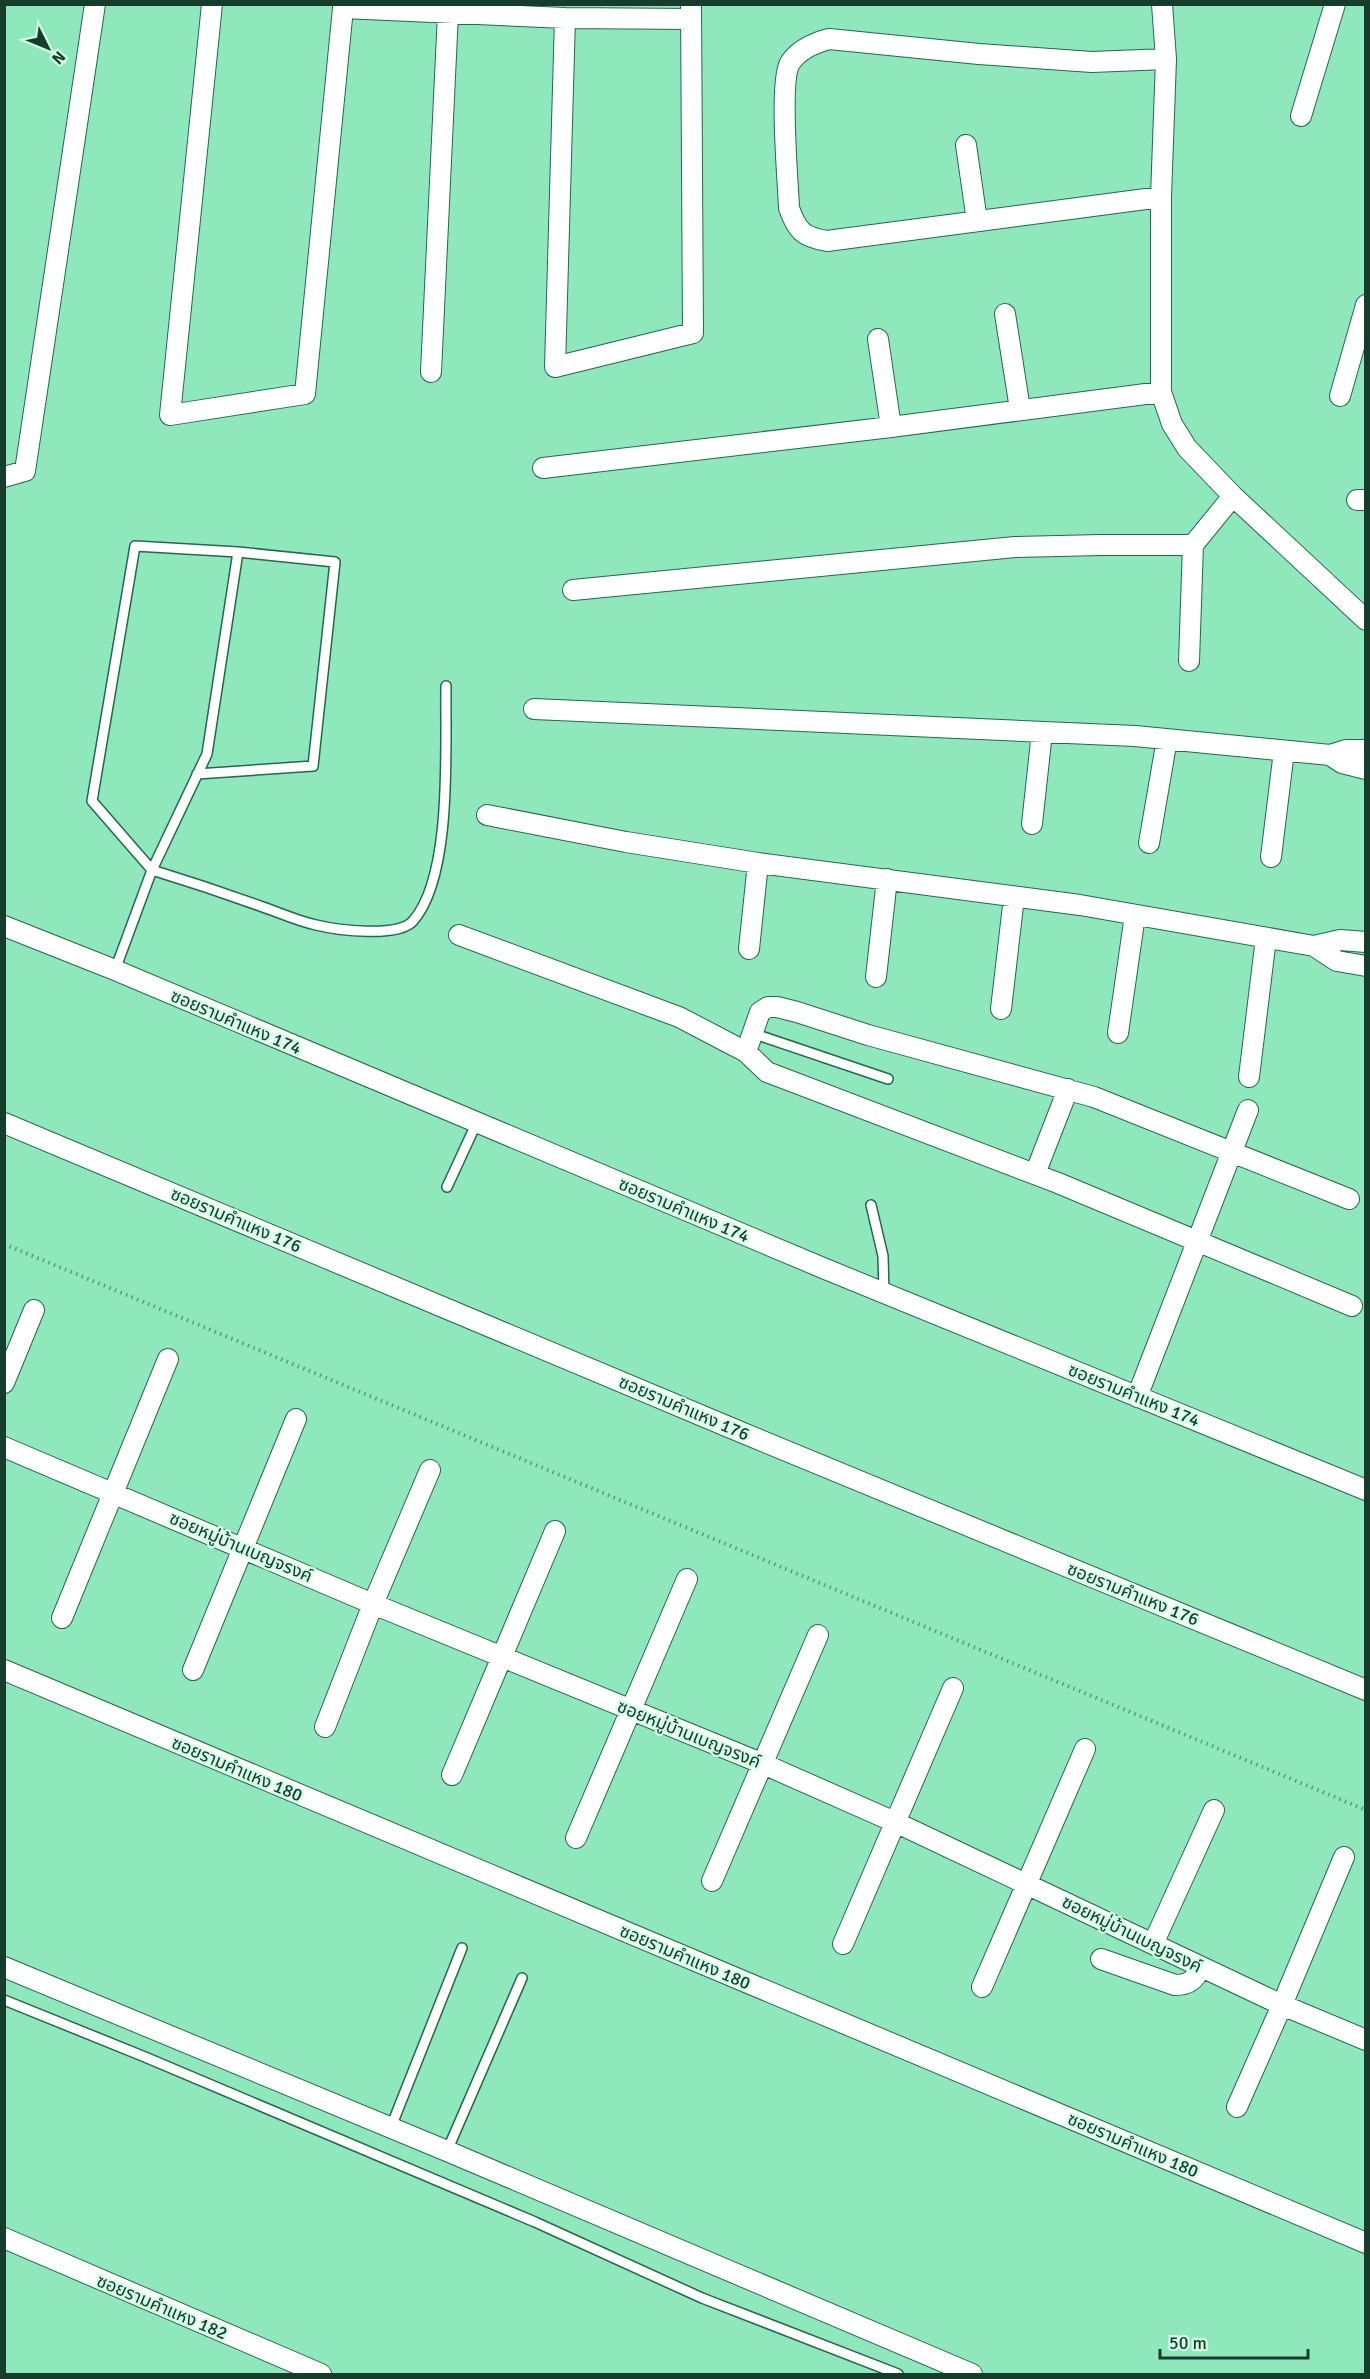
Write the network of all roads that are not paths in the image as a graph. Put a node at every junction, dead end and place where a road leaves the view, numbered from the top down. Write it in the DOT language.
graph roads {
  1 [pos="95,4"];
  2 [pos="212,4"];
  3 [pos="1162,4"];
  4 [pos="1335,4"];
  5 [pos="343,6"];
  6 [pos="691,12"];
  7 [pos="448,13"];
  8 [pos="564,18"];
  9 [pos="1166,59"];
  10 [pos="1301,117"];
  11 [pos="966,145"];
  12 [pos="1161,197"];
  13 [pos="977,221"];
  14 [pos="1365,305"];
  15 [pos="1005,314"];
  16 [pos="878,339"];
  17 [pos="430,372"];
  18 [pos="1161,392"];
  19 [pos="1340,396"];
  20 [pos="1020,410"];
  21 [pos="891,427"];
  22 [pos="543,468"];
  23 [pos="4,477"];
  24 [pos="1233,496"];
  25 [pos="1193,545"];
  26 [pos="238,552"];
  27 [pos="573,590"];
  28 [pos="1365,620"];
  29 [pos="1189,661"];
  30 [pos="446,686"];
  31 [pos="534,709"];
  32 [pos="1042,732"];
  33 [pos="1167,739"];
  34 [pos="1365,750"];
  35 [pos="1284,752"];
  36 [pos="1329,755"];
  37 [pos="1365,769"];
  38 [pos="197,774"];
  39 [pos="487,815"];
  40 [pos="1032,824"];
  41 [pos="1149,843"];
  42 [pos="1271,857"];
  43 [pos="759,863"];
  44 [pos="152,870"];
  45 [pos="887,879"];
  46 [pos="1014,897"];
  47 [pos="1135,915"];
  48 [pos="4,926"];
  49 [pos="459,935"];
  50 [pos="1266,938"];
  51 [pos="1365,942"];
  52 [pos="1314,946"];
  53 [pos="749,949"];
  54 [pos="1365,966"];
  55 [pos="115,970"];
  56 [pos="876,977"];
  57 [pos="1001,1009"];
  58 [pos="1118,1033"];
  59 [pos="749,1043"];
  60 [pos="1249,1077"];
  61 [pos="888,1078"];
  62 [pos="1068,1089"];
  63 [pos="1248,1110"];
  64 [pos="477,1122"];
  65 [pos="4,1124"];
  66 [pos="1232,1154"];
  67 [pos="1035,1174"];
  68 [pos="447,1187"];
  69 [pos="1349,1199"];
  70 [pos="872,1205"];
  71 [pos="1198,1241"];
  72 [pos="884,1293"];
  73 [pos="1352,1305"];
  74 [pos="34,1310"];
  75 [pos="168,1359"];
  76 [pos="4,1383"];
  77 [pos="1137,1397"];
  78 [pos="296,1419"];
  79 [pos="4,1448"];
  80 [pos="430,1470"];
  81 [pos="1365,1491"];
  82 [pos="113,1494"];
  83 [pos="555,1531"];
  84 [pos="244,1548"];
  85 [pos="687,1579"];
  86 [pos="373,1604"];
  87 [pos="62,1618"];
  88 [pos="818,1635"];
  89 [pos="502,1657"];
  90 [pos="193,1670"];
  91 [pos="4,1671"];
  92 [pos="953,1688"];
  93 [pos="1365,1690"];
  94 [pos="632,1710"];
  95 [pos="325,1726"];
  96 [pos="1085,1749"];
  97 [pos="761,1763"];
  98 [pos="452,1775"];
  99 [pos="1214,1810"];
  100 [pos="897,1823"];
  101 [pos="576,1838"];
  102 [pos="1344,1857"];
  103 [pos="712,1881"];
  104 [pos="1028,1884"];
  105 [pos="843,1944"];
  106 [pos="1153,1944"];
  107 [pos="462,1948"];
  108 [pos="1101,1959"];
  109 [pos="4,1967"];
  110 [pos="1202,1967"];
  111 [pos="522,1978"];
  112 [pos="982,1987"];
  113 [pos="4,2000"];
  114 [pos="1282,2005"];
  115 [pos="1365,2040"];
  116 [pos="1237,2107"];
  117 [pos="391,2127"];
  118 [pos="447,2151"];
  119 [pos="4,2238"];
  120 [pos="1365,2243"];
  121 [pos="321,2374"];
  122 [pos="898,2374"];
  123 [pos="972,2374"];
  1 -- 23 [label="street"];
  2 -- 5 [label="street"];
  3 -- 9 [label="street"];
  4 -- 10 [label="street"];
  5 -- 7 [label="street"];
  6 -- 8 [label="street"];
  6 -- 8 [label="street"];
  7 -- 8 [label="street"];
  7 -- 17 [label="street"];
  9 -- 12 [label="street"];
  9 -- 13 [label="street"];
  11 -- 13 [label="street"];
  12 -- 13 [label="street"];
  12 -- 18 [label="street"];
  14 -- 19 [label="street"];
  15 -- 20 [label="street"];
  16 -- 21 [label="street"];
  18 -- 20 [label="street"];
  18 -- 24 [label="street"];
  20 -- 21 [label="street"];
  21 -- 22 [label="street"];
  24 -- 25 [label="street"];
  24 -- 28 [label="street"];
  25 -- 27 [label="street"];
  25 -- 29 [label="street"];
  26 -- 38 [label="lane"];
  26 -- 38 [label="lane"];
  26 -- 44 [label="lane"];
  30 -- 44 [label="lane"];
  31 -- 32 [label="street"];
  32 -- 33 [label="street"];
  32 -- 40 [label="street"];
  33 -- 35 [label="street"];
  33 -- 41 [label="street"];
  34 -- 36 [label="street"];
  35 -- 36 [label="street"];
  35 -- 42 [label="street"];
  36 -- 37 [label="street"];
  38 -- 44 [label="lane"];
  39 -- 43 [label="street"];
  43 -- 45 [label="street"];
  43 -- 53 [label="street"];
  44 -- 55 [label="lane"];
  45 -- 46 [label="street"];
  45 -- 56 [label="street"];
  46 -- 47 [label="street"];
  46 -- 57 [label="street"];
  47 -- 50 [label="street"];
  47 -- 58 [label="street"];
  48 -- 55 [label="street, ซอยรามคำแหง 174"];
  49 -- 59 [label="street"];
  50 -- 52 [label="street"];
  50 -- 60 [label="street"];
  51 -- 52 [label="street"];
  52 -- 54 [label="street"];
  55 -- 64 [label="street, ซอยรามคำแหง 174"];
  59 -- 61 [label="lane"];
  59 -- 62 [label="street"];
  59 -- 67 [label="street"];
  62 -- 66 [label="street"];
  62 -- 67 [label="street"];
  63 -- 66 [label="street"];
  64 -- 68 [label="lane"];
  64 -- 72 [label="street, ซอยรามคำแหง 174"];
  65 -- 93 [label="street, ซอยรามคำแหง 176"];
  66 -- 69 [label="street"];
  66 -- 71 [label="street"];
  67 -- 71 [label="street"];
  70 -- 72 [label="lane"];
  71 -- 73 [label="street"];
  71 -- 77 [label="street"];
  72 -- 77 [label="street, ซอยรามคำแหง 174"];
  74 -- 76 [label="street"];
  75 -- 82 [label="street"];
  77 -- 81 [label="street, ซอยรามคำแหง 174"];
  78 -- 84 [label="street"];
  79 -- 82 [label="street, ซอยหมู่บ้านเบญจรงค์"];
  80 -- 86 [label="street"];
  82 -- 84 [label="street, ซอยหมู่บ้านเบญจรงค์"];
  82 -- 87 [label="street"];
  83 -- 89 [label="street"];
  84 -- 86 [label="street, ซอยหมู่บ้านเบญจรงค์"];
  84 -- 90 [label="street"];
  85 -- 94 [label="street"];
  86 -- 89 [label="street, ซอยหมู่บ้านเบญจรงค์"];
  86 -- 95 [label="street"];
  88 -- 97 [label="street"];
  89 -- 94 [label="street, ซอยหมู่บ้านเบญจรงค์"];
  89 -- 98 [label="street"];
  91 -- 120 [label="street, ซอยรามคำแหง 180"];
  92 -- 100 [label="street"];
  94 -- 97 [label="street, ซอยหมู่บ้านเบญจรงค์"];
  94 -- 101 [label="street"];
  96 -- 104 [label="street"];
  97 -- 100 [label="street, ซอยหมู่บ้านเบญจรงค์"];
  97 -- 103 [label="street"];
  99 -- 106 [label="street"];
  100 -- 104 [label="street, ซอยหมู่บ้านเบญจรงค์"];
  100 -- 105 [label="street"];
  102 -- 114 [label="street"];
  104 -- 106 [label="street, ซอยหมู่บ้านเบญจรงค์"];
  104 -- 112 [label="street"];
  106 -- 110 [label="street, ซอยหมู่บ้านเบญจรงค์"];
  107 -- 117 [label="lane"];
  108 -- 110 [label="street"];
  109 -- 117 [label="street"];
  110 -- 114 [label="street, ซอยหมู่บ้านเบญจรงค์"];
  111 -- 118 [label="lane"];
  113 -- 122 [label="lane"];
  114 -- 115 [label="street, ซอยหมู่บ้านเบญจรงค์"];
  114 -- 116 [label="street"];
  117 -- 118 [label="street"];
  118 -- 123 [label="street"];
  119 -- 121 [label="street, ซอยรามคำแหง 182"];
}
